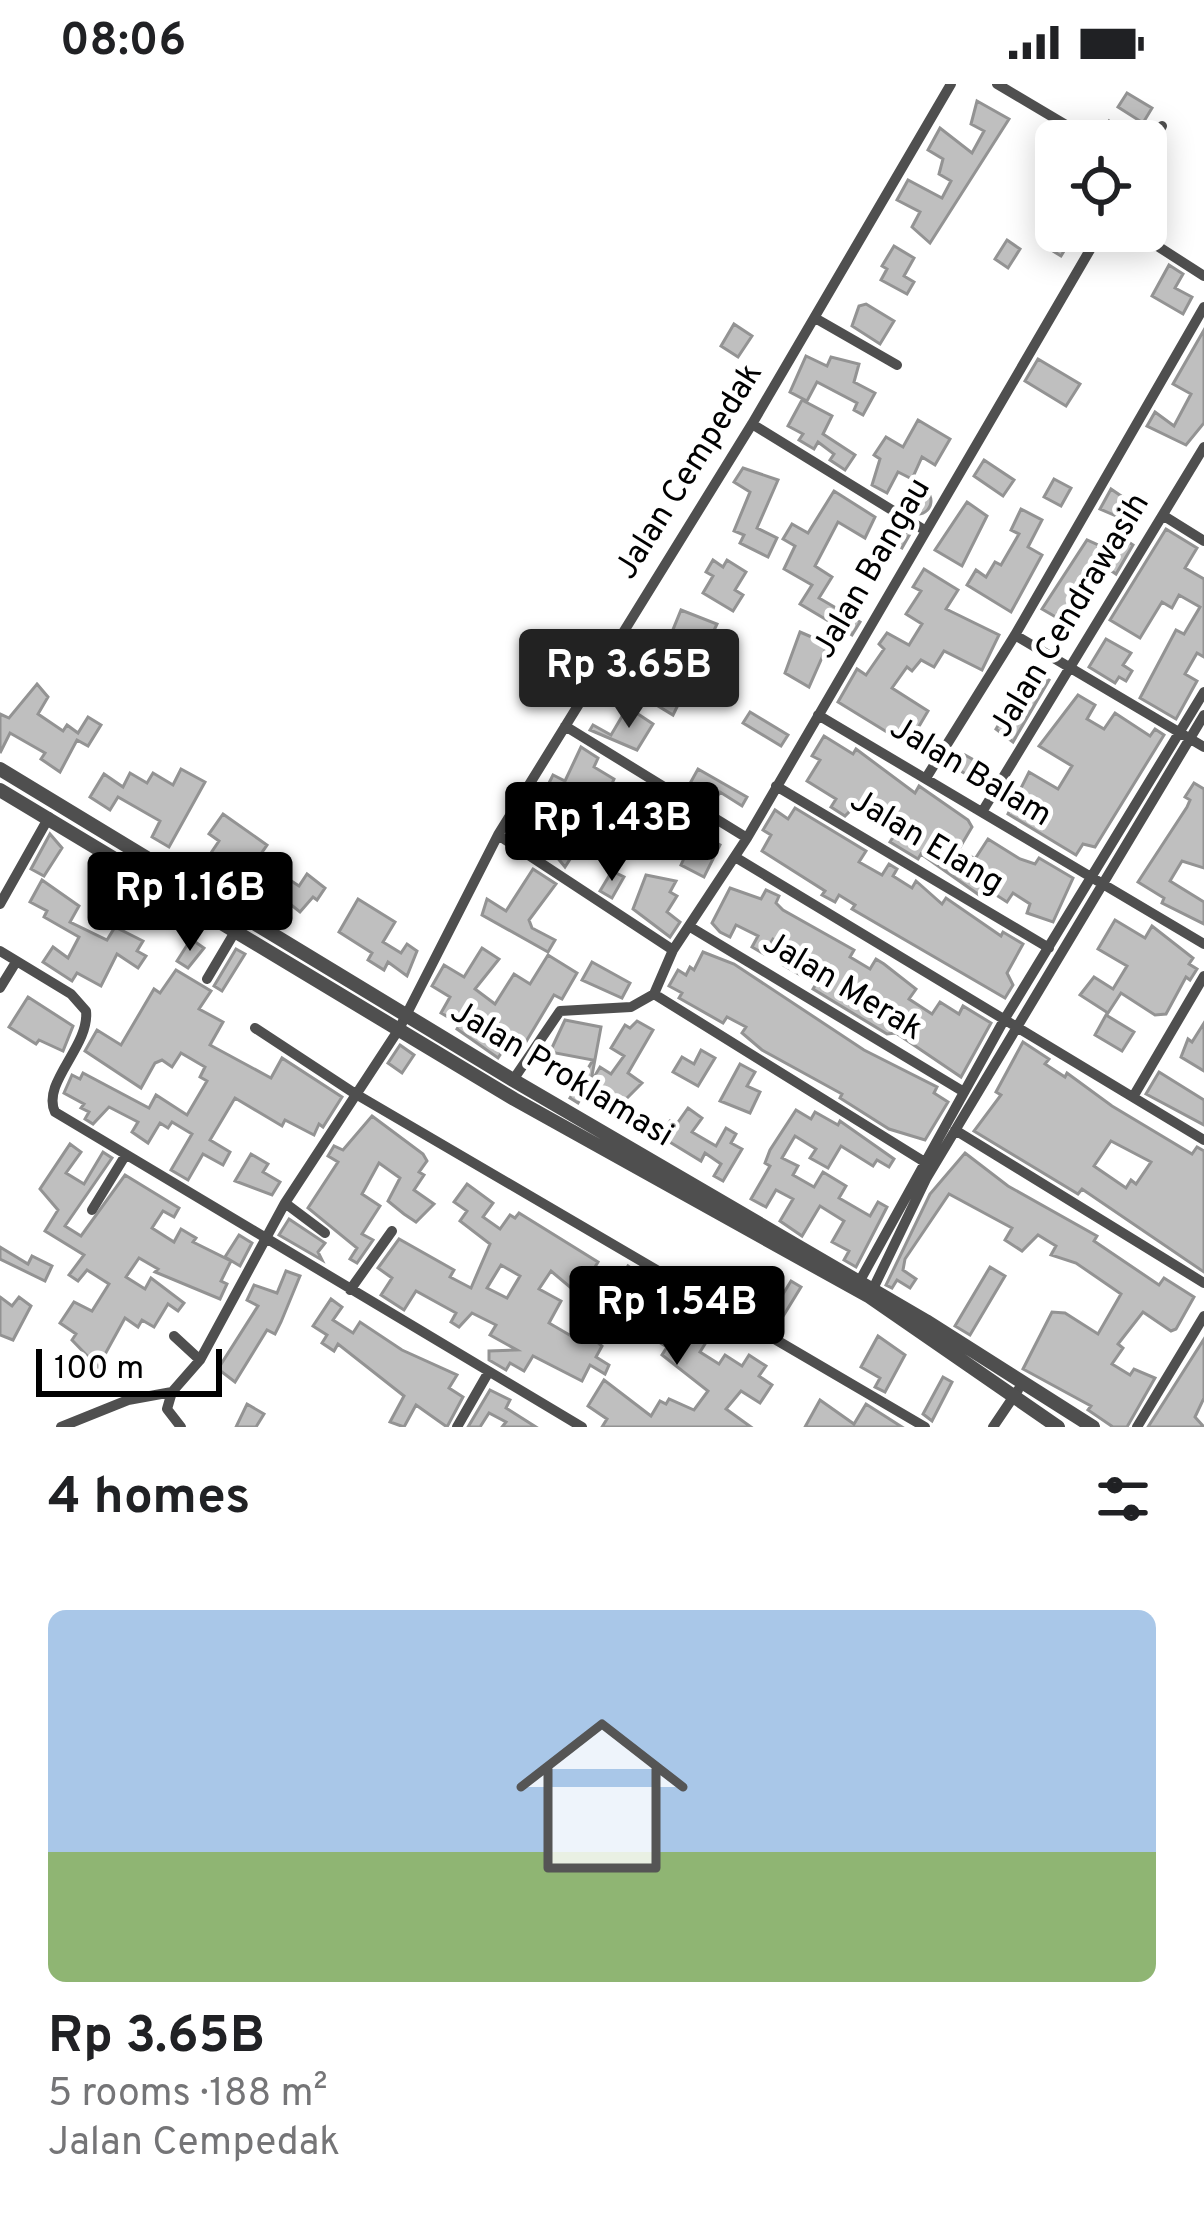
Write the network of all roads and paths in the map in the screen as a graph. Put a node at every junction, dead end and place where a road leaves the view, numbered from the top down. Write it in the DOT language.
graph roads {
  1 [pos="951,84"];
  2 [pos="997,84"];
  3 [pos="1058,120"];
  4 [pos="1089,252"];
  5 [pos="1167,252"];
  6 [pos="1204,276"];
  7 [pos="1204,307"];
  8 [pos="815,318"];
  9 [pos="897,365"];
  10 [pos="752,424"];
  11 [pos="1204,447"];
  12 [pos="1164,516"];
  13 [pos="926,531"];
  14 [pos="1204,541"];
  15 [pos="1016,635"];
  16 [pos="1071,668"];
  17 [pos="1204,692"];
  18 [pos="818,715"];
  19 [pos="1204,715"];
  20 [pos="565,725"];
  21 [pos="1185,736"];
  22 [pos="1204,747"];
  23 [pos="0,769"];
  24 [pos="926,778"];
  25 [pos="776,786"];
  26 [pos="0,790"];
  27 [pos="57,803"];
  28 [pos="982,812"];
  29 [pos="48,819"];
  30 [pos="498,835"];
  31 [pos="747,838"];
  32 [pos="735,857"];
  33 [pos="1098,881"];
  34 [pos="0,904"];
  35 [pos="692,928"];
  36 [pos="236,930"];
  37 [pos="1204,944"];
  38 [pos="1049,948"];
  39 [pos="673,950"];
  40 [pos="0,951"];
  41 [pos="16,962"];
  42 [pos="1204,976"];
  43 [pos="207,979"];
  44 [pos="0,988"];
  45 [pos="654,994"];
  46 [pos="403,1021"];
  47 [pos="1010,1024"];
  48 [pos="255,1028"];
  49 [pos="513,1080"];
  50 [pos="964,1092"];
  51 [pos="355,1093"];
  52 [pos="1132,1097"];
  53 [pos="955,1130"];
  54 [pos="1204,1140"];
  55 [pos="125,1156"];
  56 [pos="923,1161"];
  57 [pos="285,1203"];
  58 [pos="92,1210"];
  59 [pos="392,1231"];
  60 [pos="325,1233"];
  61 [pos="267,1238"];
  62 [pos="1204,1283"];
  63 [pos="350,1289"];
  64 [pos="864,1289"];
  65 [pos="1204,1316"];
  66 [pos="174,1336"];
  67 [pos="200,1360"];
  68 [pos="488,1372"];
  69 [pos="1020,1388"];
  70 [pos="172,1392"];
  71 [pos="61,1427"];
  72 [pos="181,1427"];
  73 [pos="457,1427"];
  74 [pos="582,1427"];
  75 [pos="925,1427"];
  76 [pos="993,1427"];
  77 [pos="1058,1427"];
  78 [pos="1093,1427"];
  79 [pos="1137,1427"];
  1 -- 8 [label="street, Jalan Cempedak"];
  2 -- 3 [label="street"];
  4 -- 13 [label="street, Jalan Bangau"];
  5 -- 6 [label="street"];
  7 -- 15 [label="street"];
  8 -- 9 [label="street"];
  8 -- 10 [label="street, Jalan Cempedak"];
  10 -- 13 [label="street"];
  10 -- 20 [label="street, Jalan Cempedak"];
  11 -- 12 [label="street, Jalan Cendrawasih"];
  12 -- 14 [label="street"];
  12 -- 16 [label="street, Jalan Cendrawasih"];
  13 -- 18 [label="street, Jalan Bangau"];
  15 -- 16 [label="street"];
  15 -- 24 [label="street"];
  16 -- 21 [label="street"];
  16 -- 28 [label="street, Jalan Cendrawasih"];
  17 -- 21 [label="street"];
  18 -- 24 [label="street, Jalan Balam"];
  18 -- 25 [label="street, Jalan Bangau"];
  19 -- 21 [label="street"];
  20 -- 30 [label="street, Jalan Cempedak"];
  20 -- 31 [label="street"];
  21 -- 22 [label="street"];
  21 -- 33 [label="street"];
  23 -- 27 [label="street, Jalan Proklamasi"];
  24 -- 28 [label="street, Jalan Balam"];
  25 -- 31 [label="street, Jalan Bangau"];
  25 -- 38 [label="street, Jalan Elang"];
  26 -- 29 [label="street, Jalan Proklamasi"];
  27 -- 29 [label="street"];
  27 -- 46 [label="street, Jalan Proklamasi"];
  28 -- 33 [label="street, Jalan Balam"];
  29 -- 34 [label="street"];
  29 -- 36 [label="street, Jalan Proklamasi"];
  30 -- 39 [label="street"];
  30 -- 46 [label="street, Jalan Cempedak"];
  31 -- 32 [label="street, Jalan Bangau"];
  32 -- 35 [label="street, Jalan Bangau"];
  32 -- 47 [label="street"];
  33 -- 37 [label="street, Jalan Balam"];
  33 -- 38 [label="street"];
  33 -- 47 [label="street"];
  35 -- 39 [label="street, Jalan Bangau"];
  35 -- 50 [label="street, Jalan Merak"];
  36 -- 43 [label="street"];
  36 -- 46 [label="street, Jalan Proklamasi"];
  38 -- 47 [label="street"];
  39 -- 45 [label="street, Jalan Bangau"];
  40 -- 41 [label="street"];
  41 -- 44 [label="street"];
  41 -- 55 [label="street"];
  42 -- 52 [label="street"];
  45 -- 49 [label="street"];
  45 -- 56 [label="street"];
  46 -- 49 [label="street, Jalan Proklamasi"];
  46 -- 51 [label="street, Jalan Cempedak"];
  46 -- 64 [label="street, Jalan Proklamasi"];
  47 -- 50 [label="street"];
  47 -- 52 [label="street"];
  47 -- 53 [label="street"];
  48 -- 51 [label="street"];
  49 -- 64 [label="street, Jalan Proklamasi"];
  50 -- 56 [label="street"];
  51 -- 57 [label="street, Jalan Cempedak"];
  51 -- 75 [label="street"];
  52 -- 54 [label="street"];
  53 -- 62 [label="street"];
  53 -- 64 [label="street"];
  55 -- 58 [label="street"];
  55 -- 61 [label="street"];
  56 -- 64 [label="street"];
  57 -- 60 [label="street"];
  57 -- 61 [label="street, Jalan Cempedak"];
  59 -- 63 [label="street"];
  61 -- 63 [label="street"];
  61 -- 67 [label="street, Jalan Cempedak"];
  63 -- 68 [label="street"];
  64 -- 69 [label="street, Jalan Proklamasi"];
  65 -- 79 [label="street"];
  66 -- 67 [label="street"];
  67 -- 70 [label="street, Jalan Cempedak"];
  68 -- 73 [label="street"];
  68 -- 74 [label="street"];
  69 -- 76 [label="street"];
  69 -- 77 [label="street, Jalan Proklamasi"];
  69 -- 78 [label="street, Jalan Proklamasi"];
  70 -- 71 [label="street"];
  70 -- 72 [label="street"];
}
